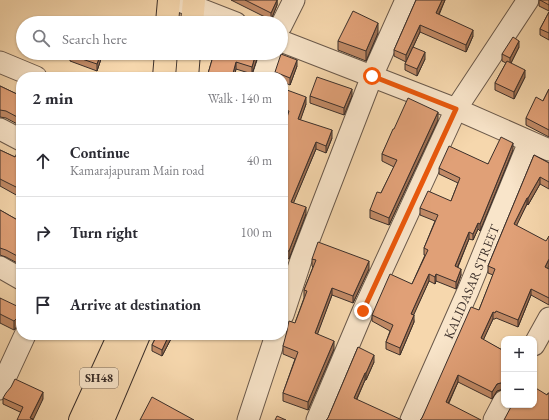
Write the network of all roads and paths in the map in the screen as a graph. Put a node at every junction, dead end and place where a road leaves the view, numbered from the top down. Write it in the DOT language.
graph roads {
  1 [pos="169,0"];
  2 [pos="294,0"];
  3 [pos="406,0"];
  4 [pos="528,0"];
  5 [pos="189,7"];
  6 [pos="168,16"];
  7 [pos="215,16"];
  8 [pos="286,16"];
  9 [pos="288,44"];
  10 [pos="165,60"];
  11 [pos="188,60"];
  12 [pos="269,60"];
  13 [pos="0,62"];
  14 [pos="24,72"];
  15 [pos="164,72"];
  16 [pos="187,72"];
  17 [pos="265,72"];
  18 [pos="372,76"];
  19 [pos="456,109"];
  20 [pos="0,129"];
  21 [pos="16,137"];
  22 [pos="530,142"];
  23 [pos="549,150"];
  24 [pos="0,268"];
  25 [pos="16,276"];
  26 [pos="288,300"];
  27 [pos="549,318"];
  28 [pos="23,340"];
  29 [pos="117,340"];
  30 [pos="137,340"];
  31 [pos="274,340"];
  32 [pos="537,340"];
  33 [pos="0,390"];
  34 [pos="501,407"];
  35 [pos="80,420"];
  36 [pos="103,420"];
  37 [pos="248,420"];
  38 [pos="317,420"];
  39 [pos="411,420"];
  40 [pos="494,420"];
  1 -- 6 [label="main road"];
  2 -- 8 [label="street"];
  3 -- 18 [label="street"];
  4 -- 19 [label="street"];
  5 -- 7 [label="street"];
  9 -- 18 [label="street"];
  10 -- 15 [label="main road"];
  11 -- 16 [label="main road"];
  12 -- 17 [label="street"];
  13 -- 14 [label="street"];
  18 -- 19 [label="street"];
  18 -- 26 [label="street"];
  19 -- 22 [label="street"];
  19 -- 38 [label="street"];
  20 -- 21 [label="street"];
  22 -- 23 [label="street"];
  22 -- 39 [label="street, KALIDASAR STREET"];
  24 -- 25 [label="street"];
  27 -- 32 [label="street"];
  28 -- 33 [label="street"];
  29 -- 35 [label="main road, SH48"];
  30 -- 36 [label="main road, SH48"];
  31 -- 37 [label="street"];
  34 -- 40 [label="street"];
}
